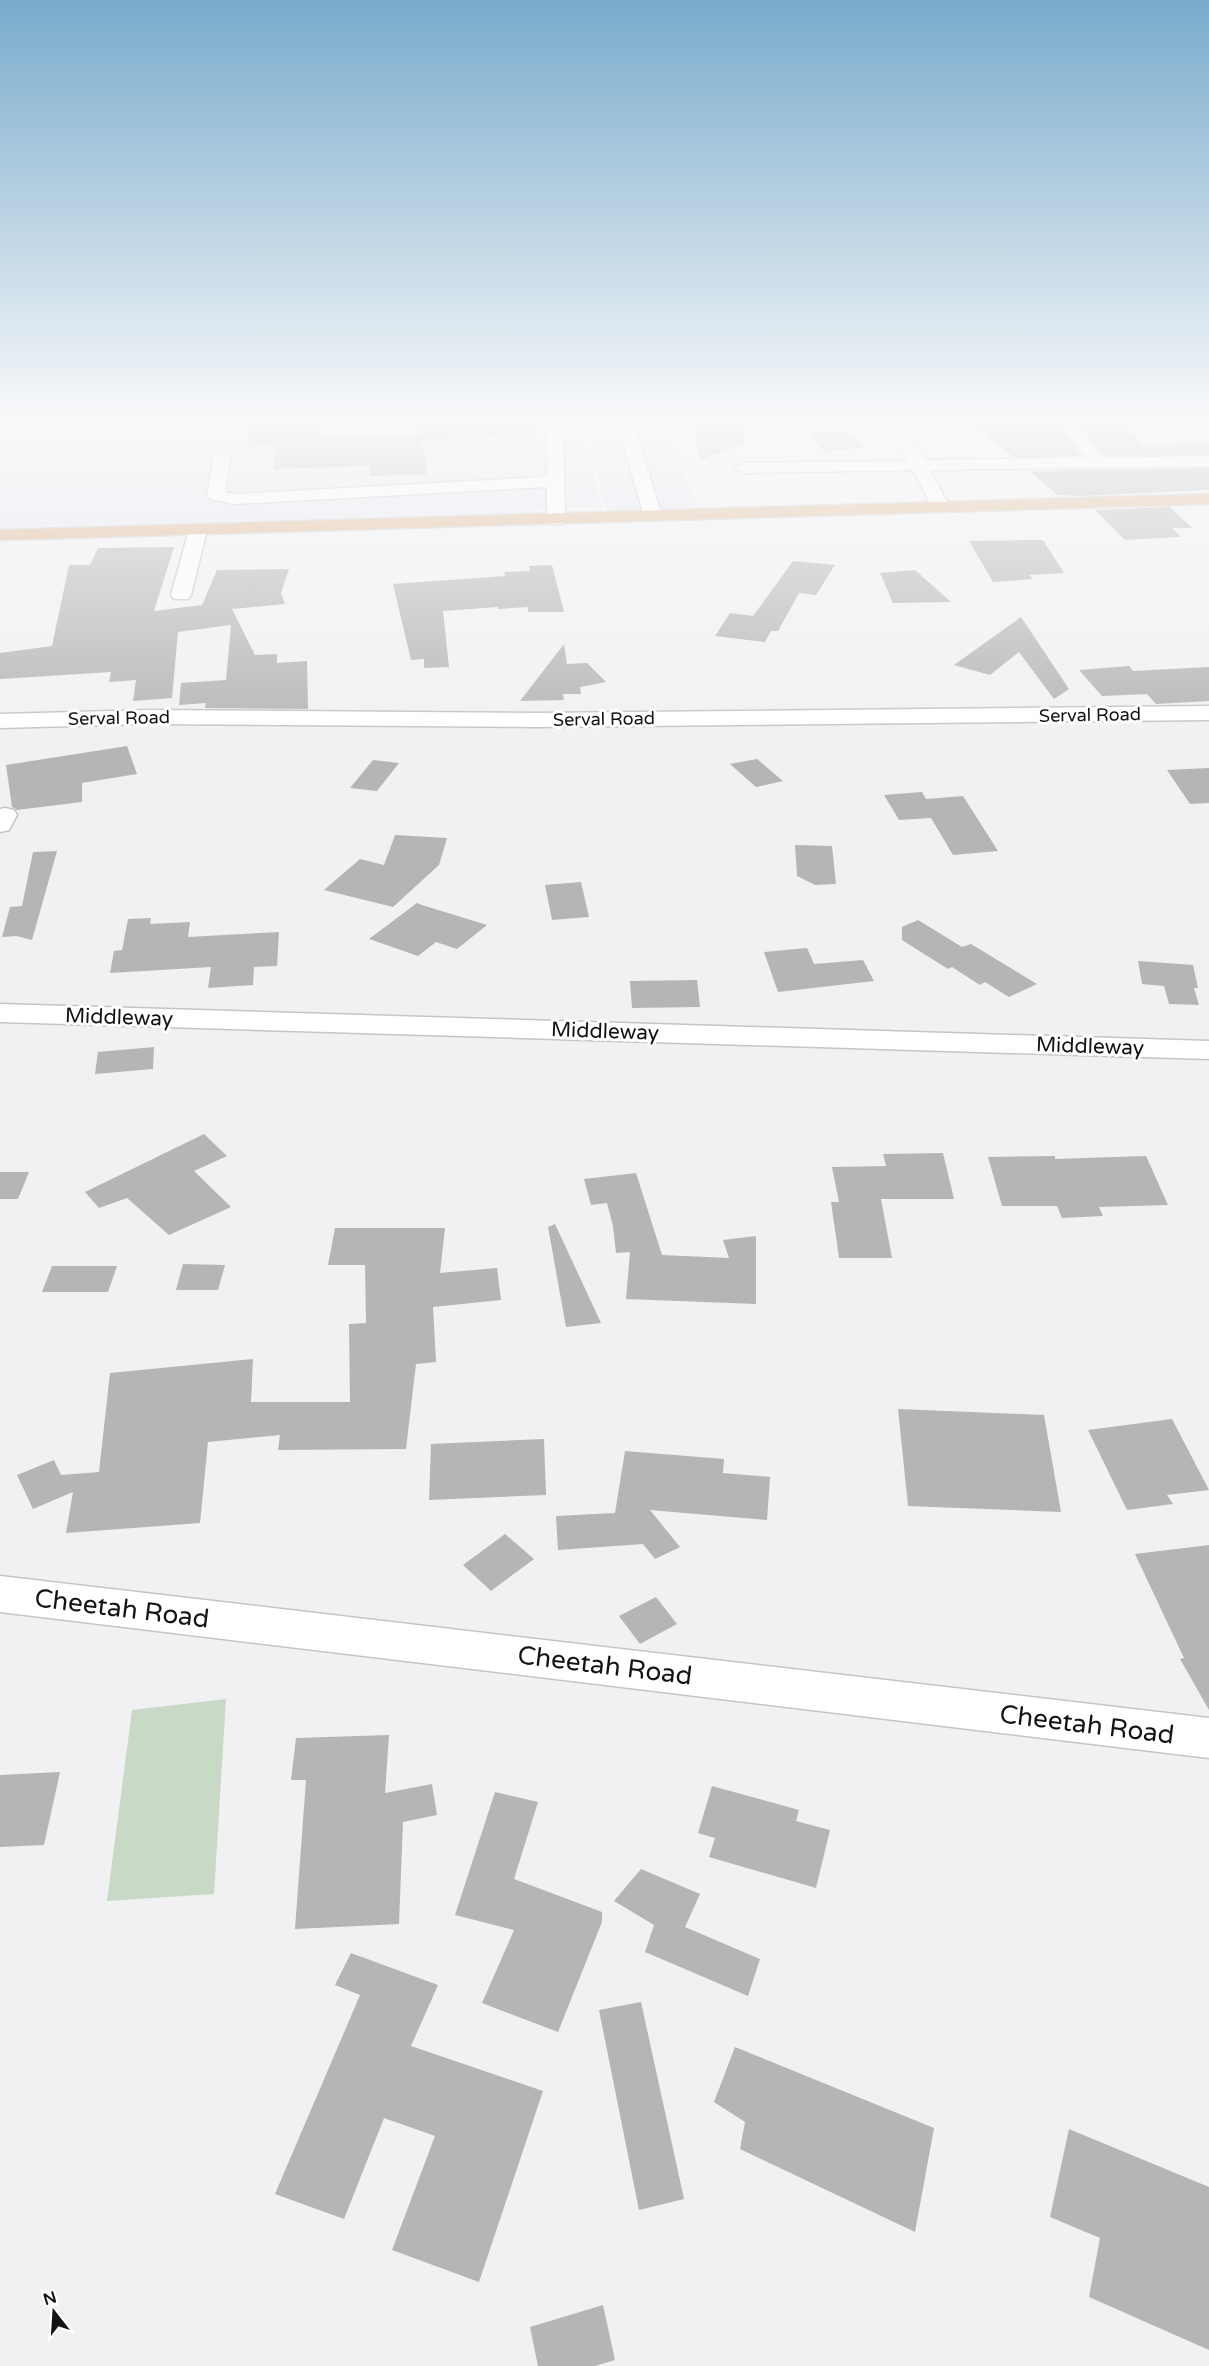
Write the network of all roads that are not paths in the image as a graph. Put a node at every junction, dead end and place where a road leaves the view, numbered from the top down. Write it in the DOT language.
graph roads {
  1 [pos="326,526"];
  2 [pos="198,530"];
  3 [pos="0,535"];
  4 [pos="181,595"];
  5 [pos="1209,713"];
  6 [pos="0,721"];
  7 [pos="0,1013"];
  8 [pos="1209,1050"];
  9 [pos="0,1593"];
  10 [pos="1209,1738"];
  1 -- 2 [label="main road"];
  2 -- 3 [label="main road"];
  2 -- 4 [label="street"];
  5 -- 6 [label="street, Serval Road"];
  7 -- 8 [label="street, Middleway"];
  9 -- 10 [label="street, Cheetah Road"];
}
